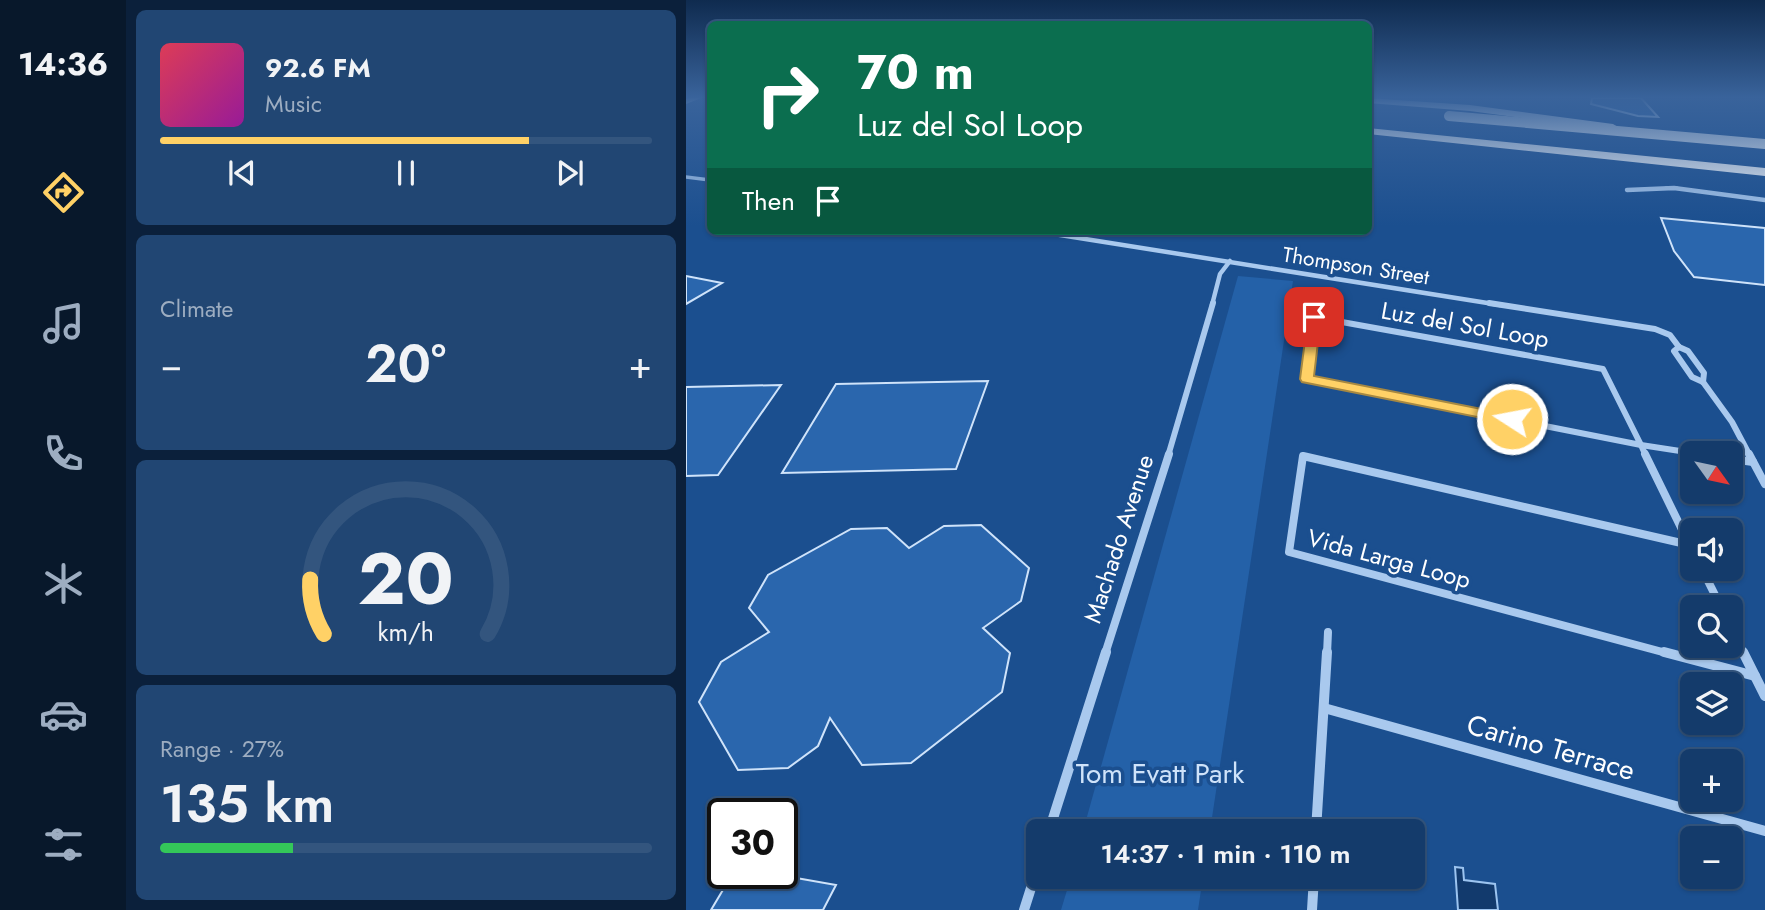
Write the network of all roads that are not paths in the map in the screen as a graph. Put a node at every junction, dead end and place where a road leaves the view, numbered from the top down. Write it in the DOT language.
graph roads {
  1 [pos="1459,140"];
  2 [pos="1566,140"];
  3 [pos="1706,140"];
  4 [pos="1725,140"];
  5 [pos="1765,144"];
  6 [pos="1765,149"];
  7 [pos="1765,160"];
  8 [pos="1761,172"];
  9 [pos="686,177"];
  10 [pos="707,180"];
  11 [pos="1627,190"];
  12 [pos="1765,200"];
  13 [pos="1061,235"];
  14 [pos="1230,261"];
  15 [pos="1679,347"];
  16 [pos="1703,382"];
  17 [pos="1640,445"];
  18 [pos="1680,451"];
  19 [pos="1743,461"];
  20 [pos="1753,462"];
  21 [pos="1765,484"];
  22 [pos="1680,525"];
  23 [pos="1680,544"];
  24 [pos="1328,632"];
  25 [pos="1743,652"];
  26 [pos="1755,676"];
  27 [pos="1765,696"];
  28 [pos="1324,708"];
  29 [pos="1053,819"];
  30 [pos="1317,819"];
  31 [pos="1765,831"];
  32 [pos="1031,889"];
  33 [pos="1313,889"];
  34 [pos="1024,910"];
  35 [pos="1311,910"];
  1 -- 8 [label="highway"];
  2 -- 7 [label="highway"];
  3 -- 6 [label="highway"];
  4 -- 5 [label="highway, bridge"];
  9 -- 10 [label="street"];
  11 -- 12 [label="street"];
  13 -- 14 [label="street, Thompson Street"];
  14 -- 15 [label="street, Thompson Street"];
  14 -- 29 [label="street, Machado Avenue"];
  15 -- 16 [label="street"];
  15 -- 16 [label="street"];
  16 -- 20 [label="street"];
  17 -- 17 [label="street, Luz del Sol Loop"];
  17 -- 18 [label="street, Luz del Sol Loop"];
  17 -- 22 [label="street"];
  19 -- 20 [label="street"];
  20 -- 21 [label="street"];
  23 -- 26 [label="street, Vida Larga Loop"];
  24 -- 28 [label="street"];
  25 -- 26 [label="street"];
  26 -- 27 [label="street"];
  28 -- 30 [label="street"];
  28 -- 31 [label="street, Carino Terrace"];
  32 -- 34 [label="street"];
  33 -- 35 [label="street"];
}
